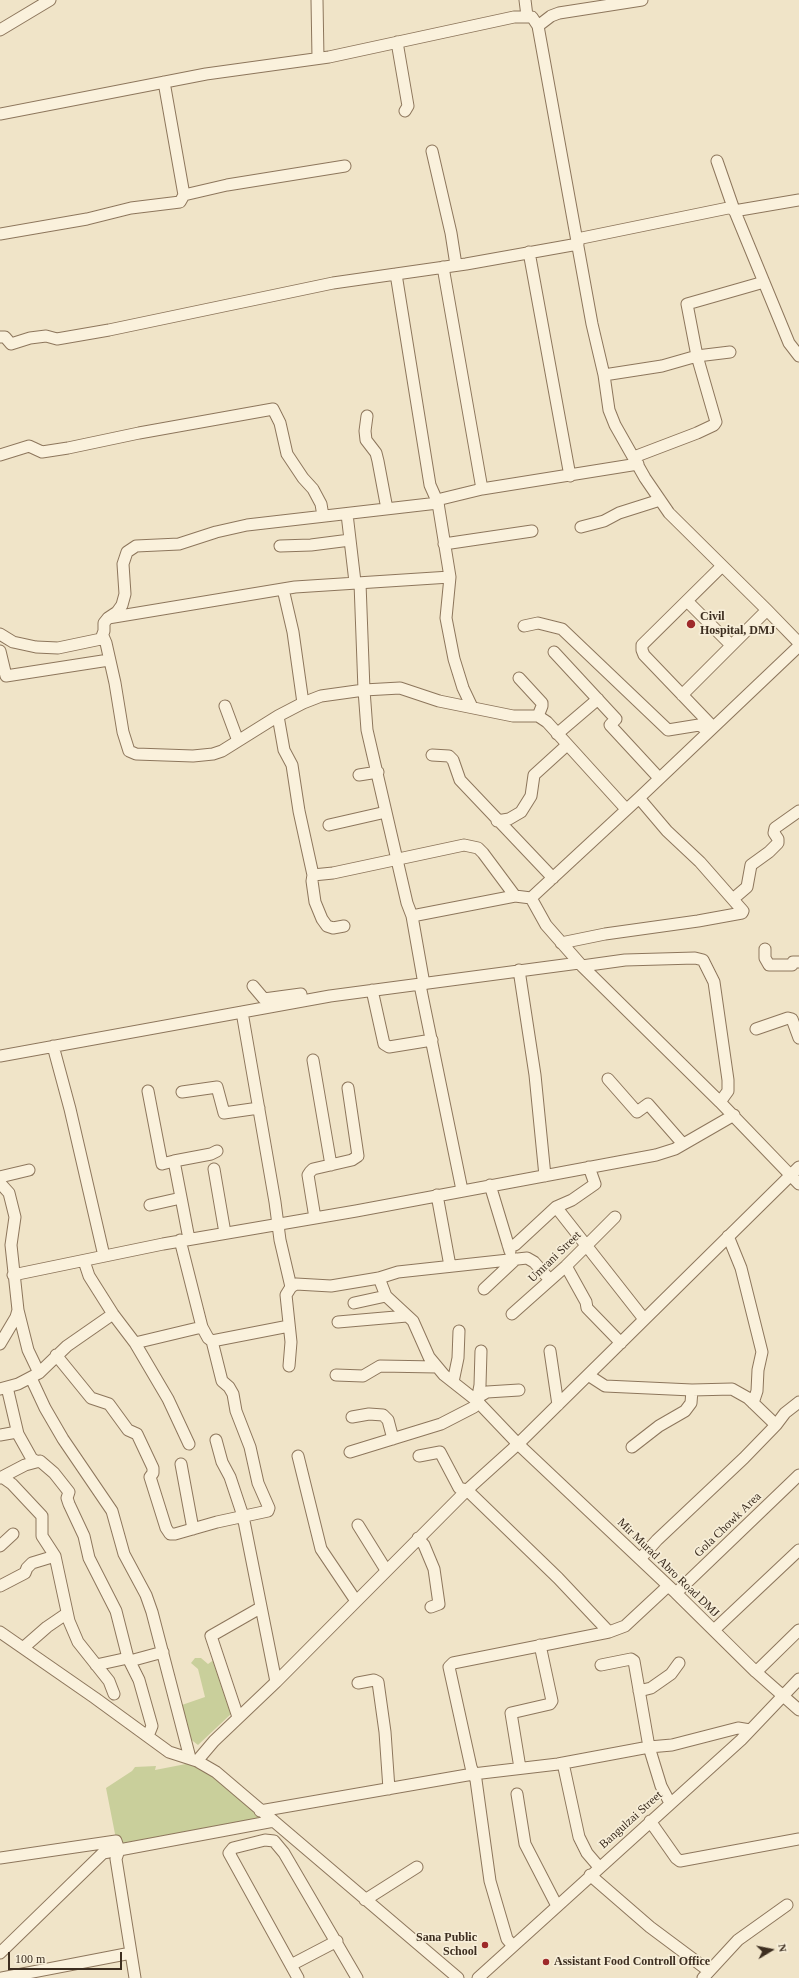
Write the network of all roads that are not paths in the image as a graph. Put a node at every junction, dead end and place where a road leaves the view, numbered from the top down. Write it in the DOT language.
graph roads {
  1 [pos="50,0"];
  2 [pos="317,0"];
  3 [pos="525,0"];
  4 [pos="642,0"];
  5 [pos="527,16"];
  6 [pos="538,26"];
  7 [pos="0,30"];
  8 [pos="397,42"];
  9 [pos="318,58"];
  10 [pos="164,82"];
  11 [pos="405,111"];
  12 [pos="0,114"];
  13 [pos="432,152"];
  14 [pos="717,160"];
  15 [pos="345,166"];
  16 [pos="184,195"];
  17 [pos="799,200"];
  18 [pos="734,209"];
  19 [pos="0,234"];
  20 [pos="578,242"];
  21 [pos="529,252"];
  22 [pos="456,265"];
  23 [pos="444,267"];
  24 [pos="396,274"];
  25 [pos="764,282"];
  26 [pos="0,337"];
  27 [pos="730,352"];
  28 [pos="697,356"];
  29 [pos="799,356"];
  30 [pos="604,375"];
  31 [pos="367,416"];
  32 [pos="0,455"];
  33 [pos="636,461"];
  34 [pos="570,476"];
  35 [pos="482,489"];
  36 [pos="660,500"];
  37 [pos="438,503"];
  38 [pos="387,508"];
  39 [pos="347,514"];
  40 [pos="323,516"];
  41 [pos="581,527"];
  42 [pos="532,531"];
  43 [pos="350,540"];
  44 [pos="444,544"];
  45 [pos="280,546"];
  46 [pos="722,566"];
  47 [pos="450,577"];
  48 [pos="357,582"];
  49 [pos="283,589"];
  50 [pos="687,601"];
  51 [pos="767,610"];
  52 [pos="108,618"];
  53 [pos="524,626"];
  54 [pos="0,634"];
  55 [pos="103,636"];
  56 [pos="732,645"];
  57 [pos="799,645"];
  58 [pos="0,651"];
  59 [pos="554,652"];
  60 [pos="109,660"];
  61 [pos="519,678"];
  62 [pos="364,690"];
  63 [pos="682,695"];
  64 [pos="598,699"];
  65 [pos="303,702"];
  66 [pos="225,706"];
  67 [pos="472,707"];
  68 [pos="278,716"];
  69 [pos="538,716"];
  70 [pos="711,729"];
  71 [pos="557,734"];
  72 [pos="238,741"];
  73 [pos="567,745"];
  74 [pos="432,755"];
  75 [pos="378,772"];
  76 [pos="359,775"];
  77 [pos="659,778"];
  78 [pos="639,798"];
  79 [pos="626,809"];
  80 [pos="799,811"];
  81 [pos="386,812"];
  82 [pos="497,821"];
  83 [pos="329,825"];
  84 [pos="398,859"];
  85 [pos="313,875"];
  86 [pos="553,878"];
  87 [pos="515,896"];
  88 [pos="531,898"];
  89 [pos="733,899"];
  90 [pos="412,916"];
  91 [pos="344,926"];
  92 [pos="561,942"];
  93 [pos="765,949"];
  94 [pos="799,962"];
  95 [pos="581,965"];
  96 [pos="519,970"];
  97 [pos="422,984"];
  98 [pos="253,986"];
  99 [pos="372,990"];
  100 [pos="321,998"];
  101 [pos="242,1012"];
  102 [pos="756,1029"];
  103 [pos="799,1038"];
  104 [pos="432,1040"];
  105 [pos="53,1046"];
  106 [pos="0,1056"];
  107 [pos="314,1060"];
  108 [pos="608,1079"];
  109 [pos="348,1088"];
  110 [pos="148,1091"];
  111 [pos="182,1092"];
  112 [pos="720,1102"];
  113 [pos="258,1108"];
  114 [pos="734,1115"];
  115 [pos="683,1144"];
  116 [pos="217,1151"];
  117 [pos="174,1161"];
  118 [pos="330,1165"];
  119 [pos="799,1167"];
  120 [pos="589,1168"];
  121 [pos="214,1169"];
  122 [pos="29,1170"];
  123 [pos="545,1176"];
  124 [pos="790,1176"];
  125 [pos="0,1177"];
  126 [pos="0,1182"];
  127 [pos="799,1184"];
  128 [pos="490,1185"];
  129 [pos="462,1190"];
  130 [pos="437,1195"];
  131 [pos="181,1198"];
  132 [pos="150,1205"];
  133 [pos="556,1207"];
  134 [pos="615,1217"];
  135 [pos="315,1218"];
  136 [pos="279,1224"];
  137 [pos="225,1232"];
  138 [pos="728,1236"];
  139 [pos="185,1240"];
  140 [pos="508,1245"];
  141 [pos="587,1245"];
  142 [pos="104,1256"];
  143 [pos="514,1259"];
  144 [pos="84,1261"];
  145 [pos="450,1266"];
  146 [pos="566,1266"];
  147 [pos="13,1276"];
  148 [pos="379,1278"];
  149 [pos="550,1280"];
  150 [pos="290,1288"];
  151 [pos="484,1289"];
  152 [pos="386,1296"];
  153 [pos="354,1303"];
  154 [pos="18,1310"];
  155 [pos="113,1314"];
  156 [pos="512,1314"];
  157 [pos="407,1316"];
  158 [pos="644,1320"];
  159 [pos="338,1322"];
  160 [pos="289,1326"];
  161 [pos="202,1327"];
  162 [pos="459,1331"];
  163 [pos="212,1341"];
  164 [pos="135,1343"];
  165 [pos="621,1343"];
  166 [pos="0,1344"];
  167 [pos="481,1351"];
  168 [pos="550,1352"];
  169 [pos="56,1355"];
  170 [pos="290,1366"];
  171 [pos="438,1367"];
  172 [pos="35,1375"];
  173 [pos="336,1375"];
  174 [pos="588,1375"];
  175 [pos="453,1382"];
  176 [pos="4,1388"];
  177 [pos="519,1390"];
  178 [pos="692,1390"];
  179 [pos="476,1401"];
  180 [pos="799,1402"];
  181 [pos="753,1403"];
  182 [pos="558,1405"];
  183 [pos="352,1418"];
  184 [pos="776,1425"];
  185 [pos="18,1432"];
  186 [pos="0,1435"];
  187 [pos="216,1440"];
  188 [pos="393,1440"];
  189 [pos="189,1444"];
  190 [pos="518,1444"];
  191 [pos="632,1447"];
  192 [pos="350,1452"];
  193 [pos="298,1456"];
  194 [pos="419,1456"];
  195 [pos="36,1461"];
  196 [pos="181,1464"];
  197 [pos="799,1475"];
  198 [pos="1,1477"];
  199 [pos="467,1490"];
  200 [pos="243,1516"];
  201 [pos="358,1525"];
  202 [pos="192,1529"];
  203 [pos="13,1534"];
  204 [pos="418,1538"];
  205 [pos="0,1546"];
  206 [pos="799,1550"];
  207 [pos="55,1556"];
  208 [pos="640,1559"];
  209 [pos="386,1570"];
  210 [pos="0,1586"];
  211 [pos="672,1590"];
  212 [pos="356,1601"];
  213 [pos="431,1607"];
  214 [pos="260,1608"];
  215 [pos="66,1614"];
  216 [pos="714,1630"];
  217 [pos="799,1630"];
  218 [pos="0,1632"];
  219 [pos="609,1632"];
  220 [pos="540,1646"];
  221 [pos="23,1648"];
  222 [pos="163,1652"];
  223 [pos="129,1659"];
  224 [pos="679,1664"];
  225 [pos="601,1665"];
  226 [pos="96,1666"];
  227 [pos="756,1672"];
  228 [pos="799,1679"];
  229 [pos="276,1682"];
  230 [pos="358,1683"];
  231 [pos="639,1691"];
  232 [pos="114,1694"];
  233 [pos="782,1695"];
  234 [pos="799,1710"];
  235 [pos="238,1717"];
  236 [pos="750,1730"];
  237 [pos="148,1736"];
  238 [pos="649,1747"];
  239 [pos="194,1760"];
  240 [pos="563,1763"];
  241 [pos="520,1768"];
  242 [pos="473,1774"];
  243 [pos="389,1789"];
  244 [pos="517,1794"];
  245 [pos="670,1803"];
  246 [pos="260,1811"];
  247 [pos="274,1821"];
  248 [pos="650,1821"];
  249 [pos="799,1839"];
  250 [pos="119,1850"];
  251 [pos="0,1858"];
  252 [pos="417,1867"];
  253 [pos="599,1868"];
  254 [pos="590,1875"];
  255 [pos="365,1900"];
  256 [pos="787,1905"];
  257 [pos="557,1906"];
  258 [pos="337,1941"];
  259 [pos="514,1946"];
  260 [pos="0,1953"];
  261 [pos="131,1953"];
  262 [pos="291,1965"];
  263 [pos="706,1975"];
  264 [pos="2,1978"];
  265 [pos="135,1978"];
  266 [pos="298,1978"];
  267 [pos="357,1978"];
  268 [pos="458,1978"];
  269 [pos="478,1978"];
  1 -- 7 [label="street"];
  2 -- 9 [label="street"];
  3 -- 5 [label="street"];
  4 -- 6 [label="street"];
  5 -- 6 [label="street"];
  5 -- 8 [label="street"];
  6 -- 20 [label="street"];
  8 -- 9 [label="street"];
  8 -- 11 [label="street"];
  9 -- 10 [label="street"];
  10 -- 12 [label="street"];
  10 -- 16 [label="street"];
  13 -- 22 [label="street"];
  14 -- 18 [label="street"];
  15 -- 16 [label="street"];
  16 -- 19 [label="street"];
  17 -- 18 [label="street"];
  18 -- 20 [label="street"];
  18 -- 25 [label="street"];
  20 -- 21 [label="street"];
  20 -- 30 [label="street"];
  21 -- 22 [label="street"];
  21 -- 34 [label="street"];
  22 -- 23 [label="street"];
  23 -- 24 [label="street"];
  23 -- 35 [label="street"];
  24 -- 26 [label="street"];
  24 -- 37 [label="street"];
  25 -- 28 [label="street"];
  25 -- 29 [label="street"];
  27 -- 28 [label="street"];
  28 -- 30 [label="street"];
  28 -- 33 [label="street"];
  30 -- 33 [label="street"];
  31 -- 38 [label="street"];
  32 -- 40 [label="street"];
  33 -- 34 [label="street"];
  33 -- 36 [label="street"];
  34 -- 35 [label="street"];
  35 -- 37 [label="street"];
  36 -- 41 [label="street"];
  36 -- 46 [label="street"];
  37 -- 38 [label="street"];
  37 -- 44 [label="street"];
  38 -- 39 [label="street"];
  39 -- 40 [label="street"];
  39 -- 43 [label="street"];
  40 -- 52 [label="street"];
  42 -- 44 [label="street"];
  43 -- 45 [label="street"];
  43 -- 48 [label="street"];
  44 -- 47 [label="street"];
  46 -- 50 [label="street"];
  46 -- 51 [label="street"];
  47 -- 48 [label="street"];
  47 -- 67 [label="street"];
  48 -- 49 [label="street"];
  48 -- 62 [label="street"];
  49 -- 52 [label="street"];
  49 -- 65 [label="street"];
  50 -- 56 [label="street"];
  50 -- 63 [label="street"];
  51 -- 56 [label="street"];
  51 -- 57 [label="street"];
  52 -- 55 [label="street"];
  53 -- 70 [label="street"];
  54 -- 55 [label="street"];
  55 -- 60 [label="street"];
  56 -- 63 [label="street"];
  57 -- 70 [label="street"];
  58 -- 60 [label="street"];
  59 -- 64 [label="street"];
  60 -- 72 [label="street"];
  61 -- 69 [label="street"];
  62 -- 65 [label="street"];
  62 -- 67 [label="street"];
  62 -- 75 [label="street"];
  63 -- 70 [label="street"];
  64 -- 71 [label="street"];
  64 -- 77 [label="street"];
  65 -- 68 [label="street"];
  66 -- 72 [label="street"];
  67 -- 69 [label="street"];
  68 -- 72 [label="street"];
  68 -- 85 [label="street"];
  69 -- 71 [label="street"];
  70 -- 77 [label="street"];
  71 -- 73 [label="street"];
  73 -- 79 [label="street"];
  73 -- 82 [label="street"];
  74 -- 82 [label="street"];
  75 -- 76 [label="street"];
  75 -- 81 [label="street"];
  77 -- 78 [label="street"];
  78 -- 79 [label="street"];
  78 -- 89 [label="street"];
  79 -- 86 [label="street"];
  80 -- 89 [label="street"];
  81 -- 83 [label="street"];
  81 -- 84 [label="street"];
  82 -- 86 [label="street"];
  84 -- 85 [label="street"];
  84 -- 87 [label="street"];
  84 -- 90 [label="street"];
  85 -- 91 [label="street"];
  86 -- 88 [label="street"];
  87 -- 88 [label="street"];
  87 -- 90 [label="street"];
  88 -- 92 [label="street"];
  89 -- 92 [label="street"];
  90 -- 97 [label="street"];
  92 -- 95 [label="street"];
  93 -- 94 [label="street"];
  95 -- 96 [label="street"];
  95 -- 112 [label="street"];
  95 -- 112 [label="street"];
  96 -- 97 [label="street"];
  96 -- 123 [label="street"];
  97 -- 99 [label="street"];
  97 -- 104 [label="street"];
  98 -- 100 [label="street"];
  99 -- 100 [label="street"];
  99 -- 104 [label="street"];
  100 -- 101 [label="street"];
  101 -- 105 [label="street"];
  101 -- 113 [label="street"];
  102 -- 103 [label="street"];
  104 -- 129 [label="street"];
  105 -- 106 [label="street"];
  105 -- 142 [label="street"];
  107 -- 118 [label="street"];
  108 -- 115 [label="street"];
  109 -- 118 [label="street"];
  110 -- 117 [label="street"];
  111 -- 113 [label="street"];
  112 -- 114 [label="street"];
  113 -- 136 [label="street"];
  114 -- 115 [label="street"];
  114 -- 124 [label="street"];
  115 -- 120 [label="street"];
  116 -- 117 [label="street"];
  117 -- 131 [label="street"];
  118 -- 135 [label="street"];
  119 -- 124 [label="street"];
  120 -- 123 [label="street"];
  120 -- 133 [label="street"];
  121 -- 137 [label="street"];
  122 -- 125 [label="street"];
  123 -- 128 [label="street"];
  124 -- 127 [label="street"];
  124 -- 138 [label="street"];
  126 -- 147 [label="street"];
  128 -- 129 [label="street"];
  128 -- 140 [label="street"];
  129 -- 130 [label="street"];
  130 -- 135 [label="street"];
  130 -- 145 [label="street"];
  131 -- 132 [label="street"];
  131 -- 139 [label="street"];
  133 -- 140 [label="street"];
  133 -- 141 [label="street"];
  134 -- 141 [label="street, Umrani Street"];
  135 -- 136 [label="street"];
  136 -- 137 [label="street"];
  136 -- 150 [label="street"];
  137 -- 139 [label="street"];
  138 -- 158 [label="street"];
  138 -- 181 [label="street"];
  139 -- 142 [label="street"];
  139 -- 161 [label="street"];
  140 -- 143 [label="street"];
  141 -- 146 [label="street, Umrani Street"];
  141 -- 158 [label="street"];
  142 -- 144 [label="street"];
  143 -- 145 [label="street"];
  143 -- 149 [label="street"];
  143 -- 151 [label="street"];
  144 -- 147 [label="street"];
  144 -- 155 [label="street"];
  145 -- 148 [label="street"];
  146 -- 149 [label="street, Umrani Street"];
  146 -- 165 [label="street"];
  147 -- 154 [label="street"];
  148 -- 150 [label="street"];
  148 -- 152 [label="street"];
  149 -- 156 [label="street, Umrani Street"];
  150 -- 160 [label="street"];
  152 -- 153 [label="street"];
  152 -- 157 [label="street, Mir Murad Abro Road DMJ"];
  154 -- 166 [label="street"];
  154 -- 172 [label="street"];
  155 -- 164 [label="street"];
  155 -- 169 [label="street"];
  157 -- 159 [label="street"];
  157 -- 171 [label="street, Mir Murad Abro Road DMJ"];
  158 -- 165 [label="street"];
  160 -- 163 [label="street"];
  160 -- 170 [label="street"];
  161 -- 163 [label="street"];
  161 -- 164 [label="street"];
  162 -- 175 [label="street"];
  163 -- 200 [label="street"];
  164 -- 189 [label="street"];
  165 -- 174 [label="street"];
  167 -- 179 [label="street"];
  168 -- 182 [label="street"];
  169 -- 172 [label="street"];
  169 -- 202 [label="street"];
  171 -- 173 [label="street"];
  171 -- 175 [label="street, Mir Murad Abro Road DMJ"];
  172 -- 176 [label="street"];
  172 -- 222 [label="street"];
  174 -- 178 [label="street"];
  174 -- 182 [label="street"];
  175 -- 179 [label="street, Mir Murad Abro Road DMJ"];
  176 -- 185 [label="street"];
  177 -- 179 [label="street"];
  178 -- 181 [label="street"];
  178 -- 191 [label="street"];
  179 -- 188 [label="street"];
  179 -- 190 [label="street, Mir Murad Abro Road DMJ"];
  180 -- 184 [label="street"];
  181 -- 184 [label="street"];
  182 -- 190 [label="street"];
  183 -- 188 [label="street"];
  184 -- 208 [label="street"];
  185 -- 186 [label="street"];
  185 -- 195 [label="street"];
  187 -- 200 [label="street"];
  188 -- 192 [label="street"];
  190 -- 199 [label="street"];
  190 -- 208 [label="street, Mir Murad Abro Road DMJ"];
  193 -- 212 [label="street"];
  194 -- 199 [label="street"];
  195 -- 198 [label="street"];
  195 -- 223 [label="street"];
  196 -- 202 [label="street"];
  197 -- 211 [label="street, Gola Chowk Area"];
  198 -- 207 [label="street"];
  199 -- 204 [label="street"];
  199 -- 219 [label="street"];
  200 -- 202 [label="street"];
  200 -- 214 [label="street"];
  201 -- 209 [label="street"];
  203 -- 205 [label="street"];
  204 -- 209 [label="street"];
  204 -- 213 [label="street"];
  206 -- 216 [label="street"];
  207 -- 210 [label="street"];
  207 -- 215 [label="street"];
  208 -- 211 [label="street, Mir Murad Abro Road DMJ"];
  209 -- 212 [label="street"];
  211 -- 216 [label="street, Mir Murad Abro Road DMJ"];
  211 -- 219 [label="street, Gola Chowk Area"];
  212 -- 229 [label="street"];
  214 -- 229 [label="street"];
  214 -- 235 [label="street"];
  215 -- 221 [label="street"];
  215 -- 226 [label="street"];
  216 -- 227 [label="street, Mir Murad Abro Road DMJ"];
  217 -- 227 [label="street"];
  218 -- 221 [label="street"];
  219 -- 220 [label="street, Gola Chowk Area"];
  220 -- 241 [label="street"];
  220 -- 242 [label="street, Gola Chowk Area"];
  221 -- 237 [label="street"];
  222 -- 223 [label="street"];
  222 -- 239 [label="street"];
  223 -- 226 [label="street"];
  223 -- 237 [label="street"];
  224 -- 231 [label="street"];
  225 -- 231 [label="street"];
  226 -- 232 [label="street"];
  227 -- 233 [label="street, Mir Murad Abro Road DMJ"];
  228 -- 233 [label="street, Bangulzai Street"];
  229 -- 235 [label="street"];
  230 -- 243 [label="street"];
  231 -- 238 [label="street"];
  233 -- 234 [label="street, Mir Murad Abro Road DMJ"];
  233 -- 236 [label="street, Bangulzai Street"];
  235 -- 239 [label="street"];
  236 -- 238 [label="street"];
  236 -- 245 [label="street, Bangulzai Street"];
  237 -- 239 [label="street"];
  238 -- 240 [label="street"];
  238 -- 245 [label="street"];
  239 -- 246 [label="street"];
  240 -- 241 [label="street"];
  240 -- 253 [label="street"];
  241 -- 242 [label="street"];
  242 -- 243 [label="street"];
  242 -- 259 [label="street"];
  243 -- 246 [label="street"];
  244 -- 257 [label="street"];
  245 -- 248 [label="street, Bangulzai Street"];
  246 -- 247 [label="street"];
  247 -- 250 [label="street"];
  247 -- 255 [label="street"];
  248 -- 249 [label="street"];
  248 -- 253 [label="street, Bangulzai Street"];
  250 -- 251 [label="street"];
  250 -- 260 [label="street"];
  250 -- 261 [label="street"];
  252 -- 255 [label="street"];
  253 -- 254 [label="street, Bangulzai Street"];
  254 -- 257 [label="street, Bangulzai Street"];
  254 -- 263 [label="street"];
  255 -- 268 [label="street"];
  256 -- 263 [label="street"];
  257 -- 259 [label="street, Bangulzai Street"];
  258 -- 262 [label="street"];
  258 -- 262 [label="street"];
  258 -- 267 [label="street"];
  259 -- 269 [label="street, Bangulzai Street"];
  261 -- 264 [label="street"];
  261 -- 265 [label="street"];
  262 -- 266 [label="street"];
}
